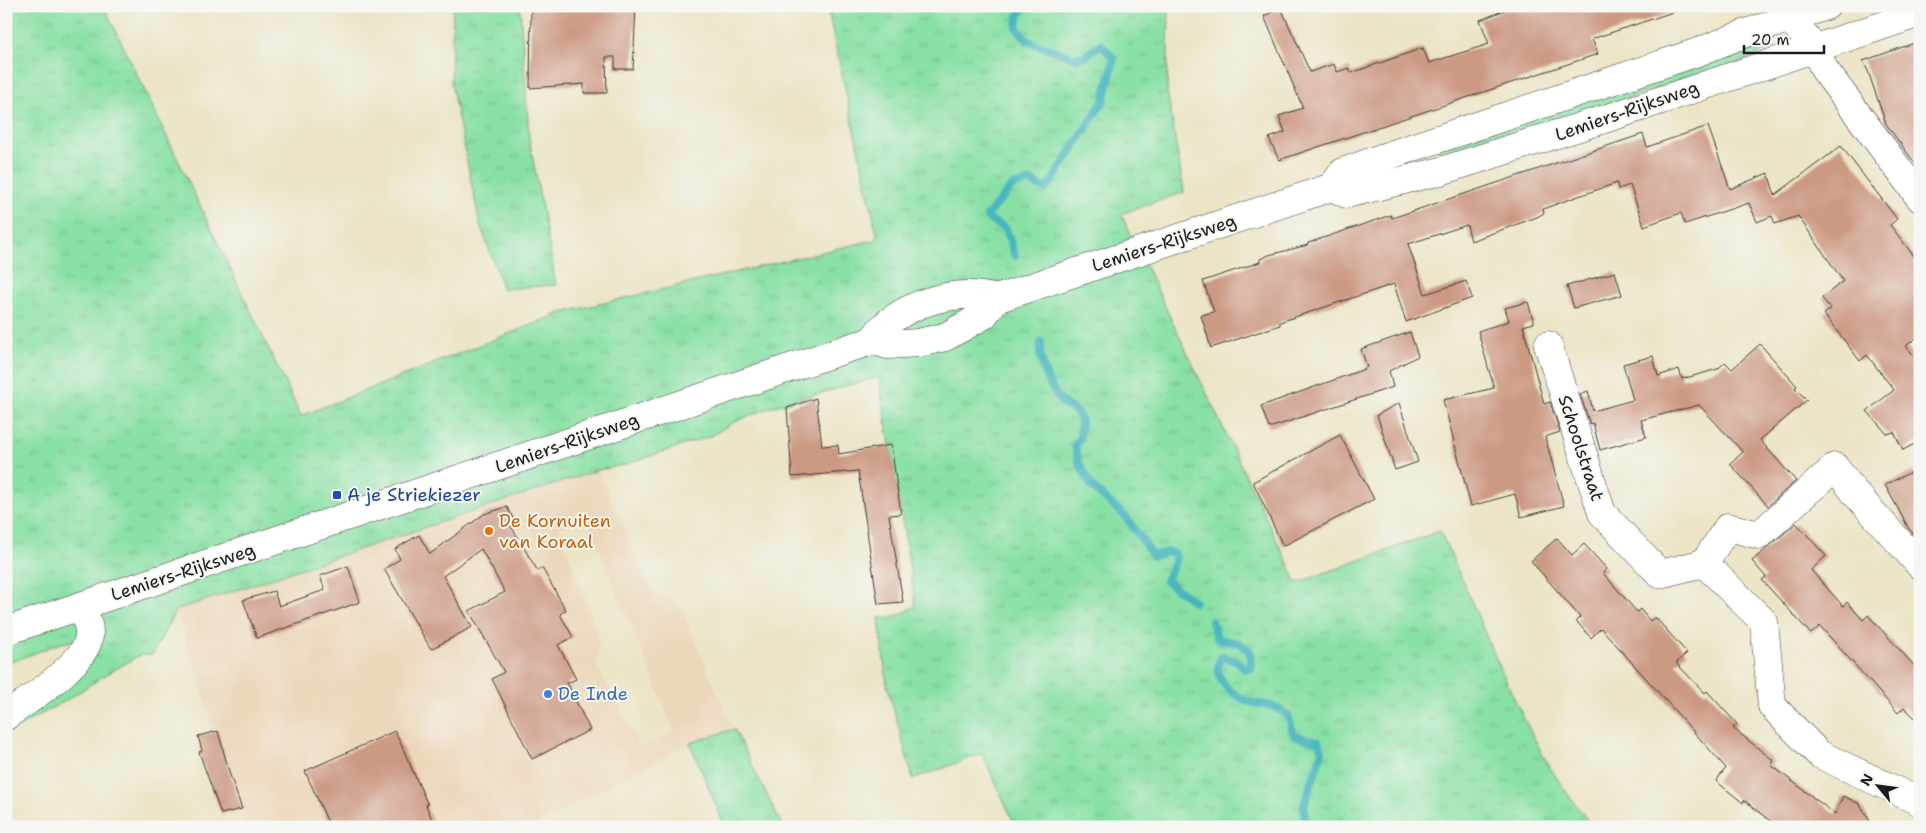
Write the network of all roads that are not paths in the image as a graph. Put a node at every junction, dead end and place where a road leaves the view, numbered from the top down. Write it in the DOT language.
graph roads {
  1 [pos="1826,6"];
  2 [pos="1788,12"];
  3 [pos="1920,13"];
  4 [pos="1815,48"];
  5 [pos="1332,188"];
  6 [pos="1920,198"];
  7 [pos="996,299"];
  8 [pos="871,340"];
  9 [pos="1548,346"];
  10 [pos="1704,563"];
  11 [pos="1920,565"];
  12 [pos="82,606"];
  13 [pos="6,631"];
  14 [pos="6,716"];
  15 [pos="1919,801"];
  1 -- 2 [label="main road, Lemiers-Rijksweg"];
  2 -- 4 [label="main road"];
  2 -- 5 [label="main road, Lemiers-Rijksweg"];
  3 -- 4 [label="main road, Lemiers-Rijksweg"];
  4 -- 5 [label="main road, Lemiers-Rijksweg"];
  4 -- 6 [label="main road"];
  5 -- 7 [label="main road, Lemiers-Rijksweg"];
  7 -- 8 [label="main road, Lemiers-Rijksweg"];
  7 -- 8 [label="main road, Lemiers-Rijksweg"];
  8 -- 12 [label="main road, Lemiers-Rijksweg"];
  9 -- 10 [label="main road, Schoolstraat"];
  10 -- 11 [label="main road"];
  10 -- 15 [label="main road"];
  12 -- 13 [label="main road, Lemiers-Rijksweg"];
  12 -- 14 [label="main road"];
}
